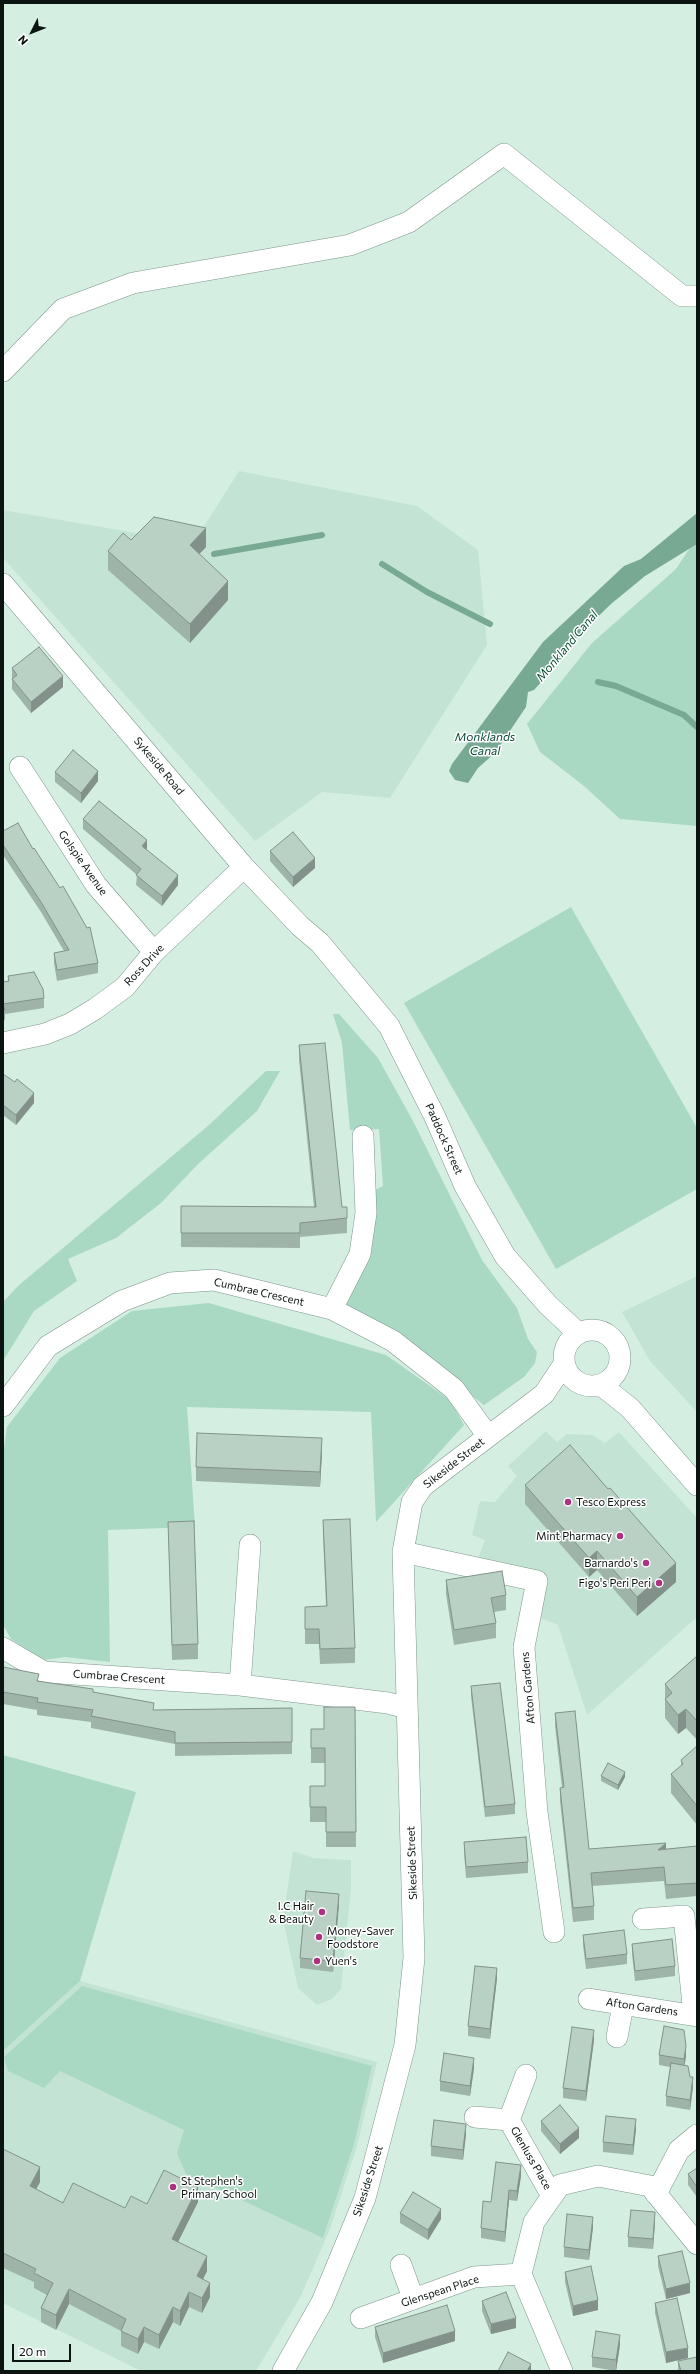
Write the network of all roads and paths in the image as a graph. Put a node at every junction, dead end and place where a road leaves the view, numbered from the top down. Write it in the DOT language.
graph roads {
  1 [pos="697,296"];
  2 [pos="3,371"];
  3 [pos="3,584"];
  4 [pos="20,767"];
  5 [pos="244,867"];
  6 [pos="320,944"];
  7 [pos="154,952"];
  8 [pos="3,1043"];
  9 [pos="363,1136"];
  10 [pos="332,1309"];
  11 [pos="570,1347"];
  12 [pos="617,1372"];
  13 [pos="591,1384"];
  14 [pos="544,1394"];
  15 [pos="3,1406"];
  16 [pos="630,1408"];
  17 [pos="488,1436"];
  18 [pos="697,1485"];
  19 [pos="250,1544"];
  20 [pos="403,1552"];
  21 [pos="3,1648"];
  22 [pos="240,1685"];
  23 [pos="407,1708"];
  24 [pos="643,1919"];
  25 [pos="554,1932"];
  26 [pos="589,2000"];
  27 [pos="623,2005"];
  28 [pos="695,2015"];
  29 [pos="617,2037"];
  30 [pos="526,2075"];
  31 [pos="475,2116"];
  32 [pos="509,2120"];
  33 [pos="697,2135"];
  34 [pos="656,2194"];
  35 [pos="552,2196"];
  36 [pos="697,2244"];
  37 [pos="402,2265"];
  38 [pos="521,2274"];
  39 [pos="413,2298"];
  40 [pos="361,2318"];
  41 [pos="283,2371"];
  42 [pos="562,2371"];
  1 -- 2 [label="street"];
  3 -- 5 [label="street, Sykeside Road"];
  4 -- 7 [label="street, Golspie Avenue"];
  5 -- 6 [label="street, Sykeside Road"];
  5 -- 7 [label="street, Ross Drive"];
  6 -- 11 [label="street, Paddock Street"];
  7 -- 8 [label="street, Ross Drive"];
  9 -- 10 [label="street"];
  10 -- 15 [label="street, Cumbrae Crescent"];
  10 -- 17 [label="street, Cumbrae Crescent"];
  11 -- 12 [label="street"];
  11 -- 13 [label="street"];
  11 -- 14 [label="street, Sikeside Street"];
  12 -- 13 [label="street"];
  12 -- 16 [label="street"];
  13 -- 14 [label="street, Sikeside Street"];
  13 -- 16 [label="street"];
  14 -- 17 [label="street, Sikeside Street"];
  16 -- 18 [label="street"];
  17 -- 20 [label="street, Sikeside Street"];
  19 -- 22 [label="street"];
  20 -- 23 [label="street, Sikeside Street"];
  20 -- 25 [label="street, Afton Gardens"];
  21 -- 22 [label="street, Cumbrae Crescent"];
  22 -- 23 [label="street, Cumbrae Crescent"];
  23 -- 41 [label="street, Sikeside Street"];
  24 -- 28 [label="street, Afton Gardens"];
  26 -- 27 [label="street, Afton Gardens"];
  27 -- 28 [label="street, Afton Gardens"];
  27 -- 29 [label="street"];
  30 -- 32 [label="street, Glenluss Place"];
  31 -- 32 [label="street, Glenluss Place"];
  32 -- 35 [label="street, Glenluss Place"];
  33 -- 34 [label="street"];
  34 -- 35 [label="street"];
  34 -- 36 [label="street"];
  35 -- 38 [label="street"];
  37 -- 39 [label="street"];
  38 -- 39 [label="street, Glenspean Place"];
  38 -- 42 [label="street"];
  39 -- 40 [label="street, Glenspean Place"];
}
